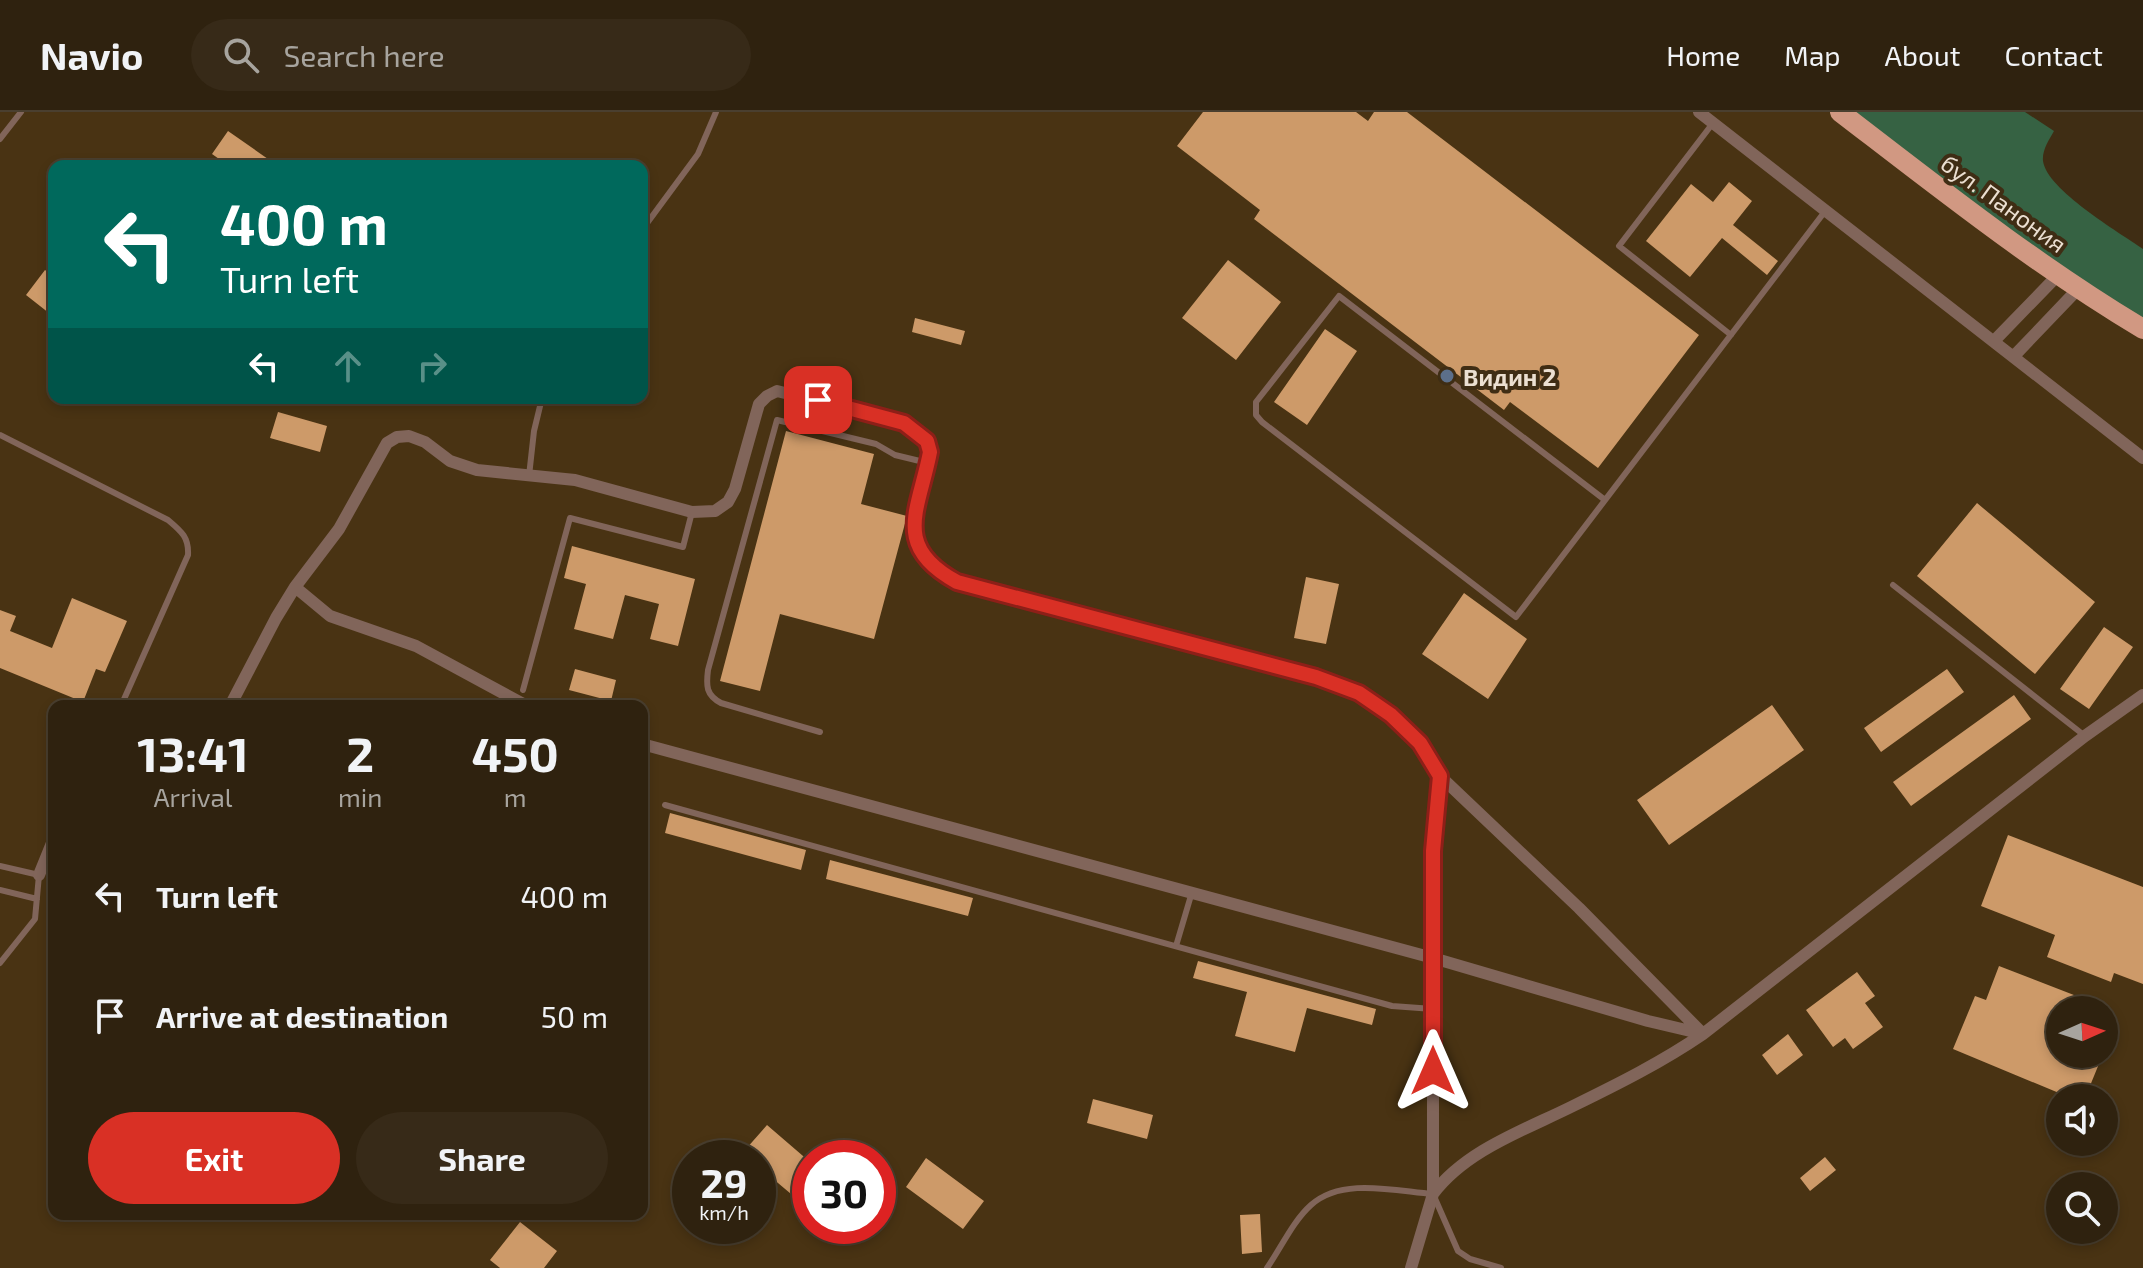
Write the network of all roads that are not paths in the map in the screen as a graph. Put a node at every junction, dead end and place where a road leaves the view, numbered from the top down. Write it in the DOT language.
graph roads {
  1 [pos="21,112"];
  2 [pos="716,112"];
  3 [pos="1699,112"];
  4 [pos="1840,112"];
  5 [pos="1713,123"];
  6 [pos="0,139"];
  7 [pos="1826,210"];
  8 [pos="648,222"];
  9 [pos="2058,275"];
  10 [pos="2078,289"];
  11 [pos="2143,329"];
  12 [pos="1731,335"];
  13 [pos="1994,341"];
  14 [pos="2014,356"];
  15 [pos="541,404"];
  16 [pos="0,435"];
  17 [pos="2143,458"];
  18 [pos="928,463"];
  19 [pos="529,476"];
  20 [pos="1605,500"];
  21 [pos="692,512"];
  22 [pos="1893,585"];
  23 [pos="295,587"];
  24 [pos="523,690"];
  25 [pos="2143,695"];
  26 [pos="124,700"];
  27 [pos="233,700"];
  28 [pos="516,700"];
  29 [pos="820,732"];
  30 [pos="2085,736"];
  31 [pos="648,746"];
  32 [pos="1440,776"];
  33 [pos="665,805"];
  34 [pos="48,853"];
  35 [pos="0,866"];
  36 [pos="39,875"];
  37 [pos="0,890"];
  38 [pos="1192,892"];
  39 [pos="37,899"];
  40 [pos="1176,946"];
  41 [pos="1433,958"];
  42 [pos="0,963"];
  43 [pos="1433,1009"];
  44 [pos="1703,1034"];
  45 [pos="1433,1194"];
  46 [pos="1267,1268"];
  47 [pos="1411,1268"];
  48 [pos="1501,1268"];
  1 -- 6 [label="lane"];
  2 -- 8 [label="lane"];
  3 -- 5 [label="street"];
  4 -- 9 [label="main road, бул. Панония"];
  5 -- 7 [label="street"];
  5 -- 12 [label="lane"];
  7 -- 12 [label="lane"];
  7 -- 13 [label="street"];
  9 -- 10 [label="main road, бул. Панония"];
  9 -- 13 [label="street"];
  10 -- 11 [label="main road, бул. Панония"];
  10 -- 14 [label="street"];
  12 -- 20 [label="lane"];
  13 -- 14 [label="street"];
  14 -- 17 [label="street"];
  15 -- 19 [label="lane"];
  16 -- 26 [label="lane"];
  18 -- 21 [label="street"];
  18 -- 29 [label="lane"];
  18 -- 32 [label="street"];
  19 -- 21 [label="street"];
  19 -- 23 [label="street"];
  20 -- 20 [label="lane"];
  21 -- 24 [label="lane"];
  22 -- 30 [label="lane"];
  23 -- 27 [label="street"];
  23 -- 28 [label="street"];
  25 -- 30 [label="street"];
  30 -- 44 [label="street"];
  31 -- 38 [label="street"];
  32 -- 41 [label="street"];
  32 -- 44 [label="street"];
  33 -- 40 [label="lane"];
  34 -- 36 [label="street"];
  35 -- 36 [label="lane"];
  36 -- 39 [label="lane"];
  37 -- 39 [label="lane"];
  38 -- 40 [label="lane"];
  38 -- 41 [label="street"];
  39 -- 42 [label="lane"];
  40 -- 43 [label="lane"];
  41 -- 43 [label="street"];
  41 -- 44 [label="street"];
  43 -- 45 [label="street"];
  44 -- 45 [label="street"];
  45 -- 46 [label="lane"];
  45 -- 47 [label="street"];
  45 -- 48 [label="lane"];
}
